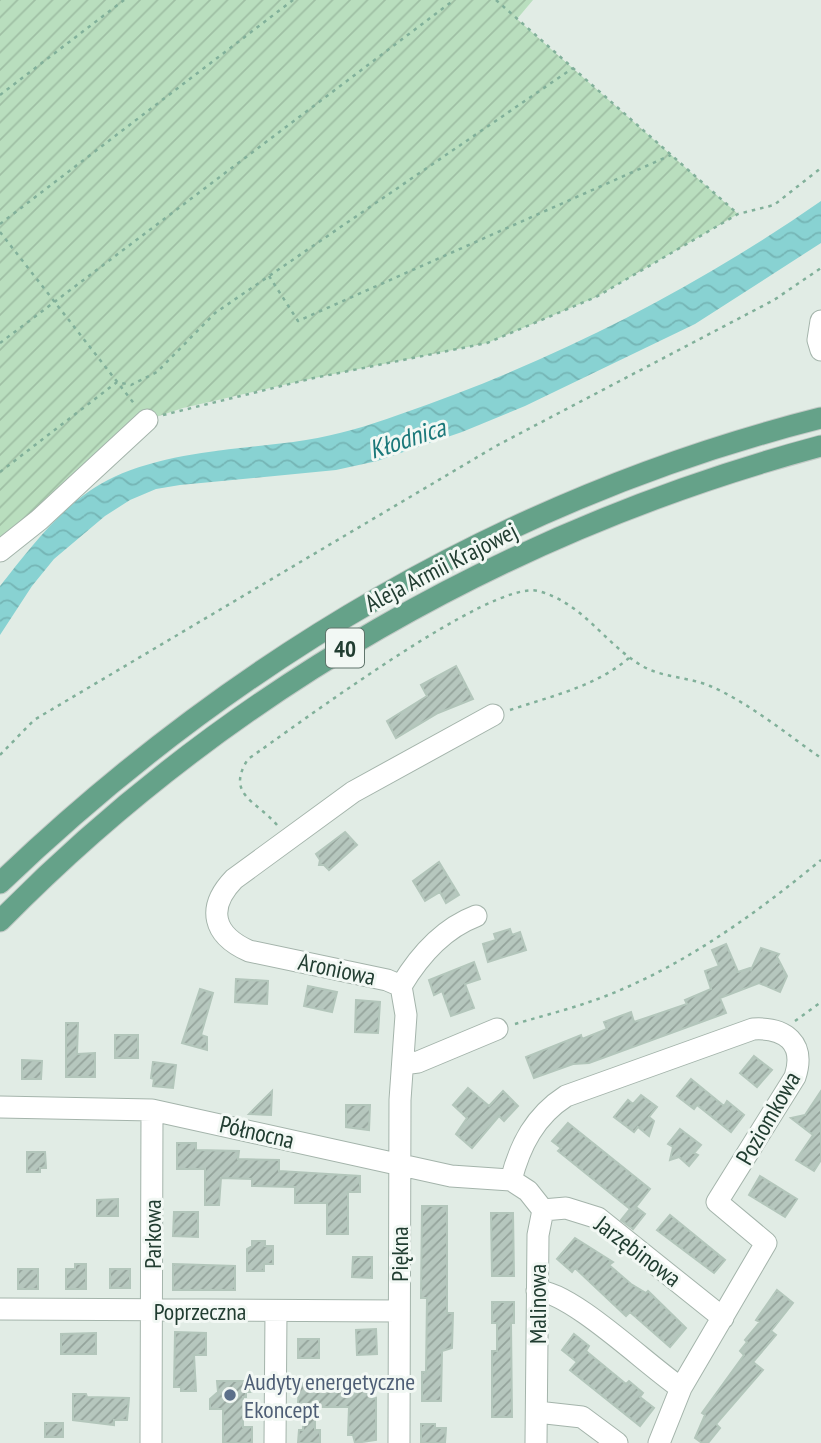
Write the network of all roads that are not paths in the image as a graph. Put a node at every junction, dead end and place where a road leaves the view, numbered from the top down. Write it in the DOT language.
graph roads {
  1 [pos="821,321"];
  2 [pos="821,350"];
  3 [pos="821,418"];
  4 [pos="147,420"];
  5 [pos="821,446"];
  6 [pos="0,551"];
  7 [pos="493,715"];
  8 [pos="0,883"];
  9 [pos="476,916"];
  10 [pos="0,921"];
  11 [pos="401,986"];
  12 [pos="497,1029"];
  13 [pos="403,1065"];
  14 [pos="0,1107"];
  15 [pos="152,1110"];
  16 [pos="399,1164"];
  17 [pos="511,1180"];
  18 [pos="543,1210"];
  19 [pos="537,1291"];
  20 [pos="0,1309"];
  21 [pos="152,1311"];
  22 [pos="276,1311"];
  23 [pos="400,1311"];
  24 [pos="723,1318"];
  25 [pos="681,1388"];
  26 [pos="537,1412"];
  27 [pos="151,1443"];
  28 [pos="275,1443"];
  29 [pos="399,1443"];
  30 [pos="536,1443"];
  31 [pos="617,1443"];
  32 [pos="659,1443"];
  1 -- 2 [label="street"];
  3 -- 8 [label="main road, Aleja Armii Krajowej / 40"];
  4 -- 6 [label="street"];
  5 -- 10 [label="main road, Aleja Armii Krajowej / 40"];
  7 -- 11 [label="street, Aroniowa"];
  9 -- 11 [label="street"];
  11 -- 13 [label="street, Aroniowa"];
  12 -- 13 [label="street"];
  13 -- 16 [label="street, Piękna"];
  14 -- 15 [label="street, Północna"];
  15 -- 16 [label="street, Północna"];
  15 -- 21 [label="street, Parkowa"];
  16 -- 17 [label="street, Północna"];
  16 -- 23 [label="street, Piękna"];
  17 -- 18 [label="street"];
  17 -- 24 [label="street, Poziomkowa"];
  18 -- 19 [label="street, Malinowa"];
  18 -- 24 [label="street, Jarzębinowa"];
  19 -- 25 [label="street"];
  19 -- 26 [label="street, Malinowa"];
  20 -- 21 [label="street, Poprzeczna"];
  21 -- 22 [label="street, Poprzeczna"];
  21 -- 27 [label="street, Parkowa"];
  22 -- 23 [label="street, Poprzeczna"];
  22 -- 28 [label="street"];
  23 -- 29 [label="street, Piękna"];
  24 -- 25 [label="street, Poziomkowa"];
  25 -- 32 [label="street, Poziomkowa"];
  26 -- 30 [label="street, Malinowa"];
  26 -- 31 [label="street"];
}
